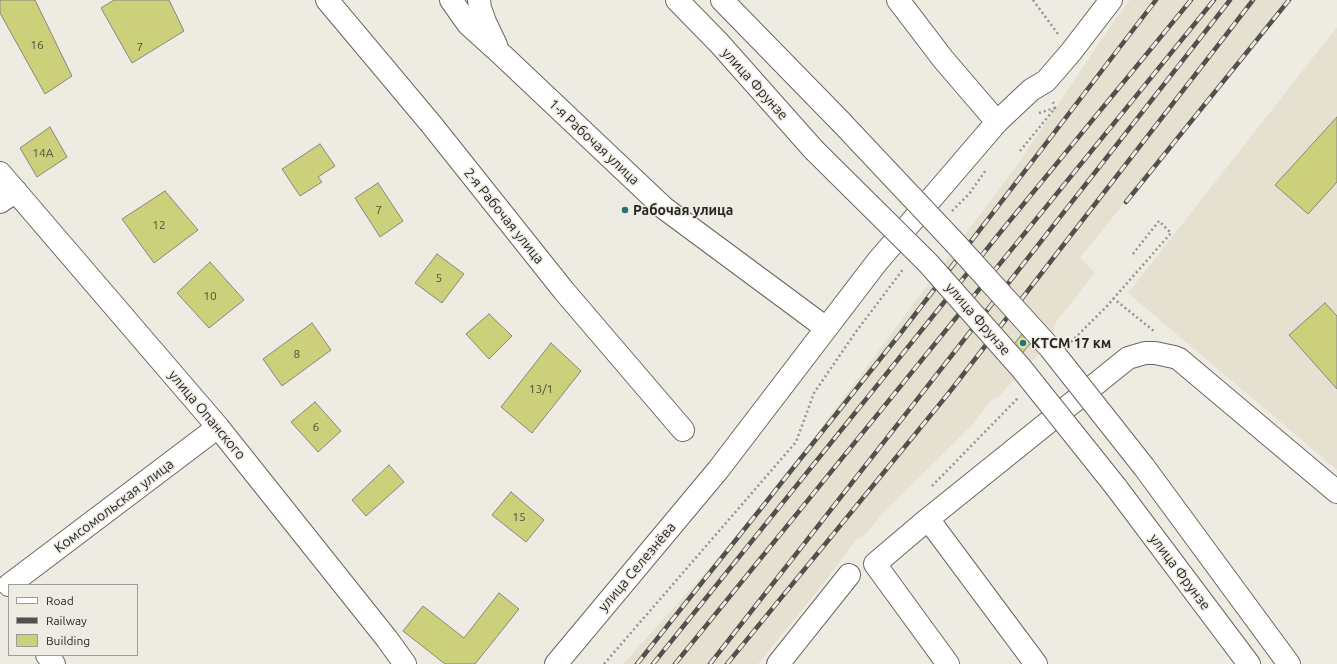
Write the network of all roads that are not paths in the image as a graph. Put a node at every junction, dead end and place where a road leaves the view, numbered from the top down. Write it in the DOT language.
graph roads {
  1 [pos="327,0"];
  2 [pos="451,0"];
  3 [pos="479,0"];
  4 [pos="677,0"];
  5 [pos="722,0"];
  6 [pos="898,0"];
  7 [pos="1111,0"];
  8 [pos="499,52"];
  9 [pos="997,122"];
  10 [pos="0,173"];
  11 [pos="8,196"];
  12 [pos="826,328"];
  13 [pos="218,427"];
  14 [pos="683,430"];
  15 [pos="1337,492"];
  16 [pos="928,519"];
  17 [pos="848,575"];
  18 [pos="15,584"];
  19 [pos="48,656"];
  20 [pos="54,664"];
  21 [pos="405,664"];
  22 [pos="556,664"];
  23 [pos="778,664"];
  24 [pos="948,664"];
  25 [pos="1036,664"];
  26 [pos="1249,664"];
  27 [pos="1289,664"];
  1 -- 14 [label="main road, 2-я Рабочая улица"];
  2 -- 8 [label="main road, 1-я Рабочая улица"];
  3 -- 8 [label="main road"];
  4 -- 26 [label="main road, улица Фрунзе, bridge"];
  5 -- 27 [label="main road, bridge"];
  6 -- 9 [label="main road"];
  7 -- 9 [label="main road, улица Селезнёва"];
  8 -- 12 [label="main road, 1-я Рабочая улица"];
  9 -- 12 [label="main road, улица Селезнёва"];
  10 -- 11 [label="main road, улица Опанского"];
  11 -- 13 [label="main road, улица Опанского"];
  12 -- 22 [label="main road, улица Селезнёва"];
  13 -- 18 [label="main road, Комсомольская улица"];
  13 -- 21 [label="main road, улица Опанского"];
  15 -- 16 [label="main road"];
  16 -- 24 [label="main road"];
  16 -- 25 [label="main road"];
  17 -- 23 [label="main road"];
  19 -- 20 [label="main road"];
}
